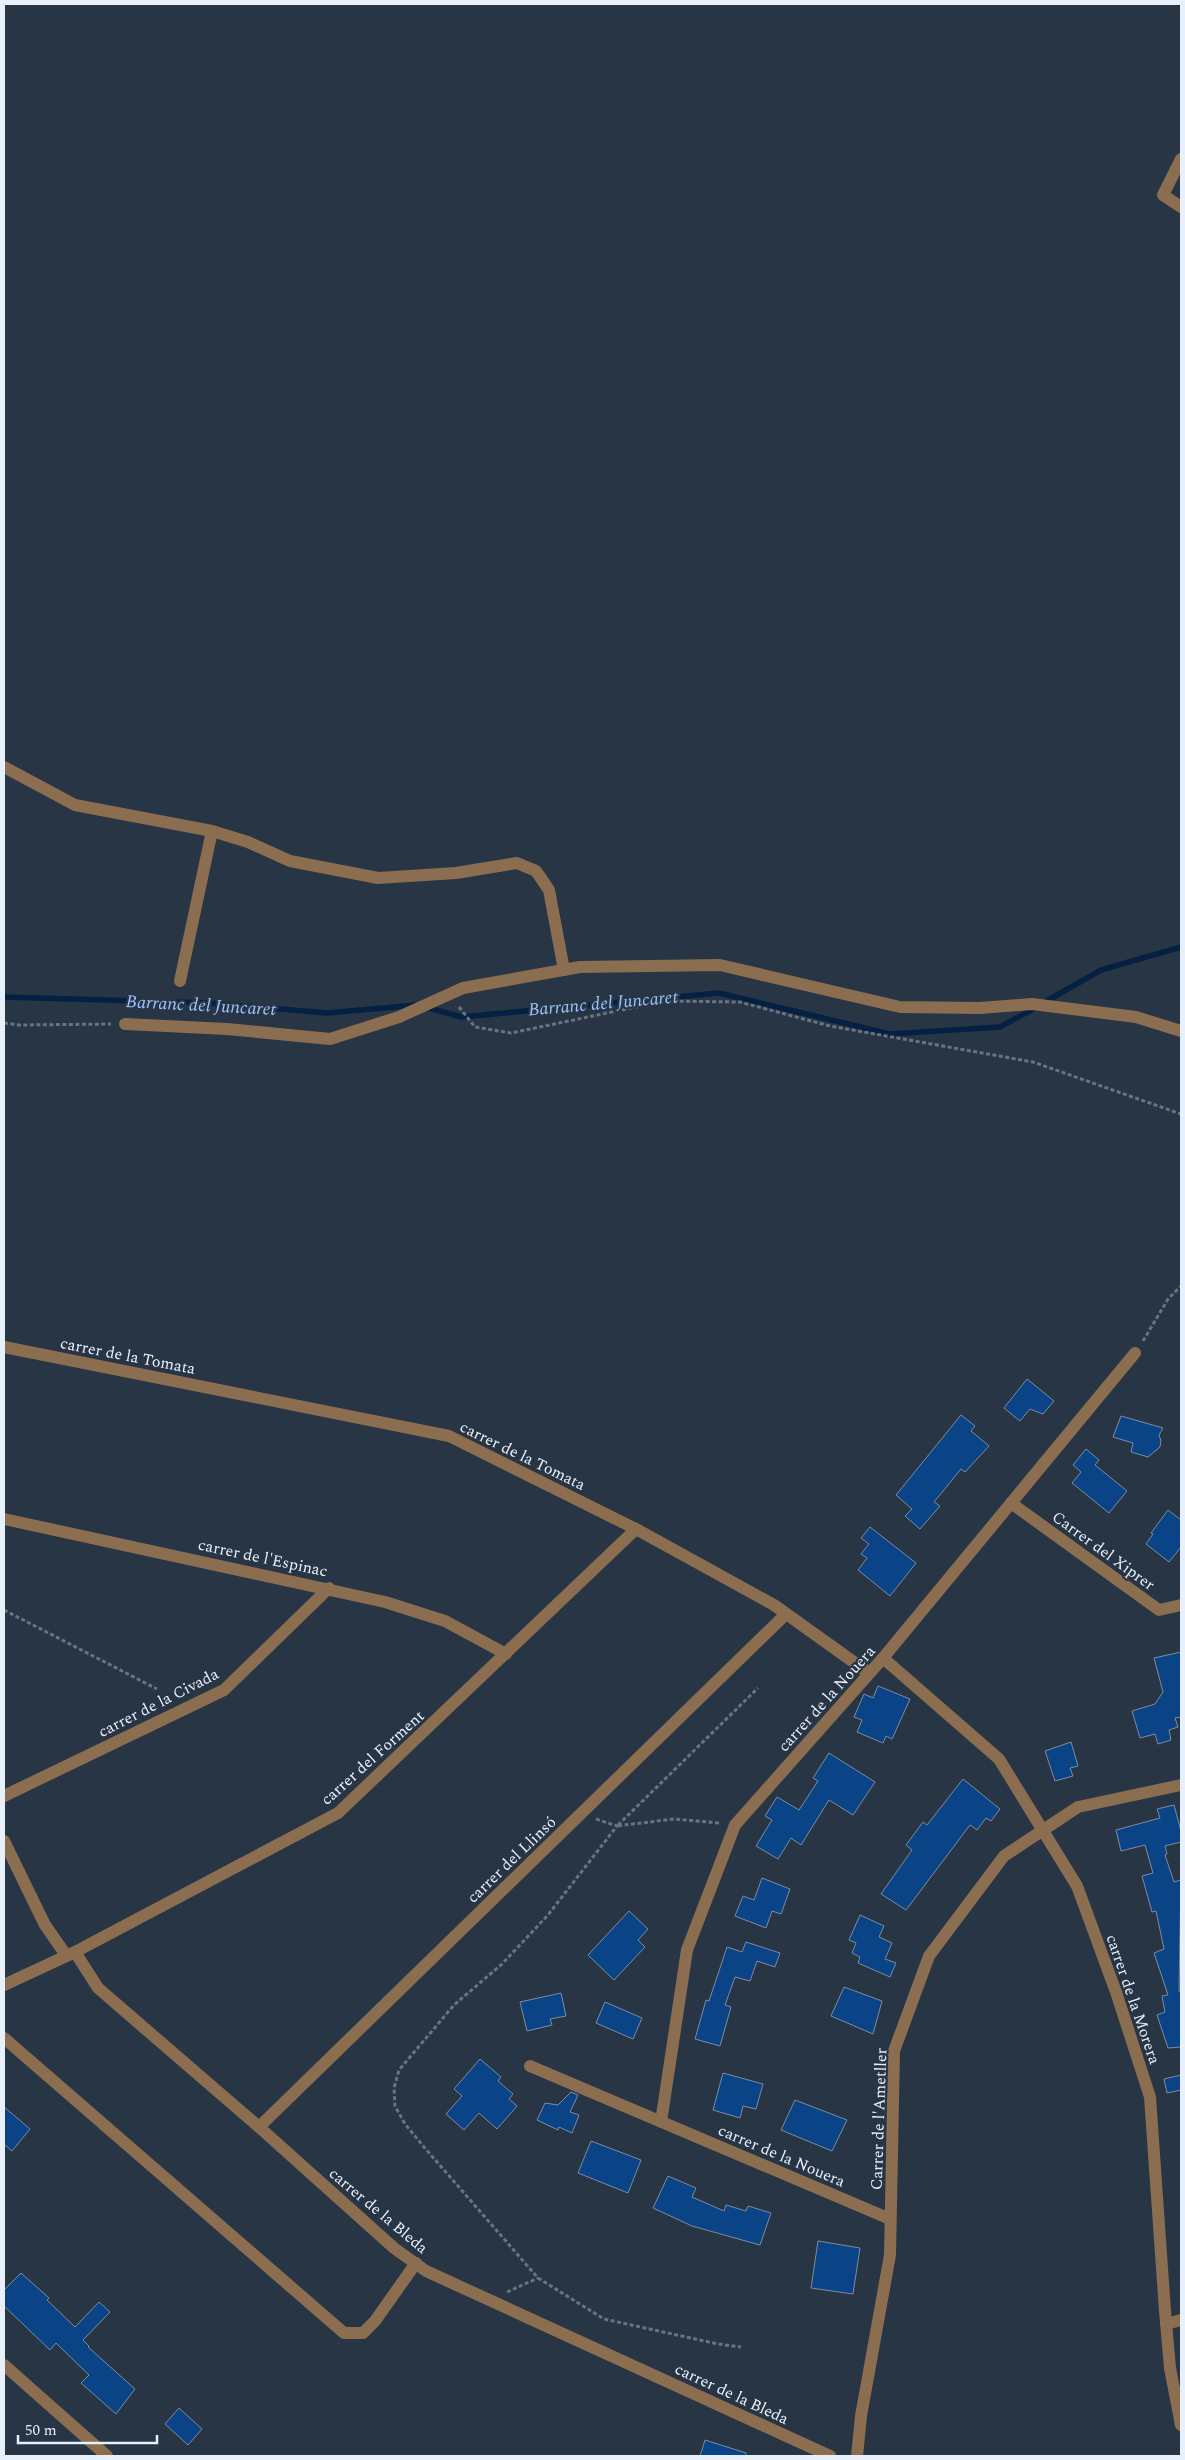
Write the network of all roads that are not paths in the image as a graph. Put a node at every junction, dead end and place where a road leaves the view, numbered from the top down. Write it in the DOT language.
graph roads {
  1 [pos="1181,159"];
  2 [pos="1181,207"];
  3 [pos="4,767"];
  4 [pos="212,831"];
  5 [pos="564,970"];
  6 [pos="180,981"];
  7 [pos="125,1024"];
  8 [pos="1181,1031"];
  9 [pos="5,1346"];
  10 [pos="1135,1353"];
  11 [pos="1011,1503"];
  12 [pos="4,1519"];
  13 [pos="636,1529"];
  14 [pos="329,1588"];
  15 [pos="1181,1605"];
  16 [pos="786,1614"];
  17 [pos="506,1654"];
  18 [pos="883,1658"];
  19 [pos="869,1673"];
  20 [pos="1181,1785"];
  21 [pos="4,1796"];
  22 [pos="1043,1830"];
  23 [pos="4,1841"];
  24 [pos="71,1954"];
  25 [pos="4,1985"];
  26 [pos="4,2038"];
  27 [pos="530,2066"];
  28 [pos="661,2122"];
  29 [pos="259,2127"];
  30 [pos="890,2219"];
  31 [pos="416,2263"];
  32 [pos="1181,2320"];
  33 [pos="1166,2324"];
  34 [pos="4,2365"];
  35 [pos="1181,2425"];
  36 [pos="106,2456"];
  37 [pos="830,2456"];
  38 [pos="856,2456"];
  1 -- 2 [label="street"];
  3 -- 4 [label="street"];
  4 -- 5 [label="street"];
  4 -- 6 [label="street"];
  5 -- 7 [label="street"];
  5 -- 8 [label="street"];
  9 -- 13 [label="street, carrer de la Tomata"];
  10 -- 11 [label="street, carrer de la Nouera"];
  11 -- 15 [label="street, Carrer del Xiprer"];
  11 -- 18 [label="street, carrer de la Nouera"];
  12 -- 14 [label="street, carrer de l'Espinac"];
  13 -- 16 [label="street, carrer de la Tomata"];
  13 -- 17 [label="street, carrer del Forment"];
  14 -- 17 [label="street, carrer de l'Espinac"];
  14 -- 21 [label="street, carrer de la Civada"];
  16 -- 19 [label="street, carrer de la Tomata"];
  16 -- 29 [label="street, carrer del Llinsó"];
  17 -- 24 [label="street, carrer del Forment"];
  18 -- 19 [label="street, carrer de la Nouera"];
  18 -- 22 [label="street, carrer de la Morera"];
  19 -- 28 [label="street, carrer de la Nouera"];
  20 -- 22 [label="street, Carrer de l'Ametller"];
  22 -- 30 [label="street, Carrer de l'Ametller"];
  22 -- 33 [label="street, carrer de la Morera"];
  23 -- 24 [label="street, carrer de la Bleda"];
  24 -- 25 [label="street, carrer del Forment"];
  24 -- 29 [label="street, carrer de la Bleda"];
  26 -- 31 [label="street"];
  27 -- 28 [label="street, carrer de la Nouera"];
  28 -- 30 [label="street, carrer de la Nouera"];
  29 -- 31 [label="street, carrer de la Bleda"];
  30 -- 38 [label="street, Carrer de l'Ametller"];
  31 -- 37 [label="street, carrer de la Bleda"];
  32 -- 33 [label="street"];
  33 -- 35 [label="street, carrer de la Morera"];
  34 -- 36 [label="street"];
}
